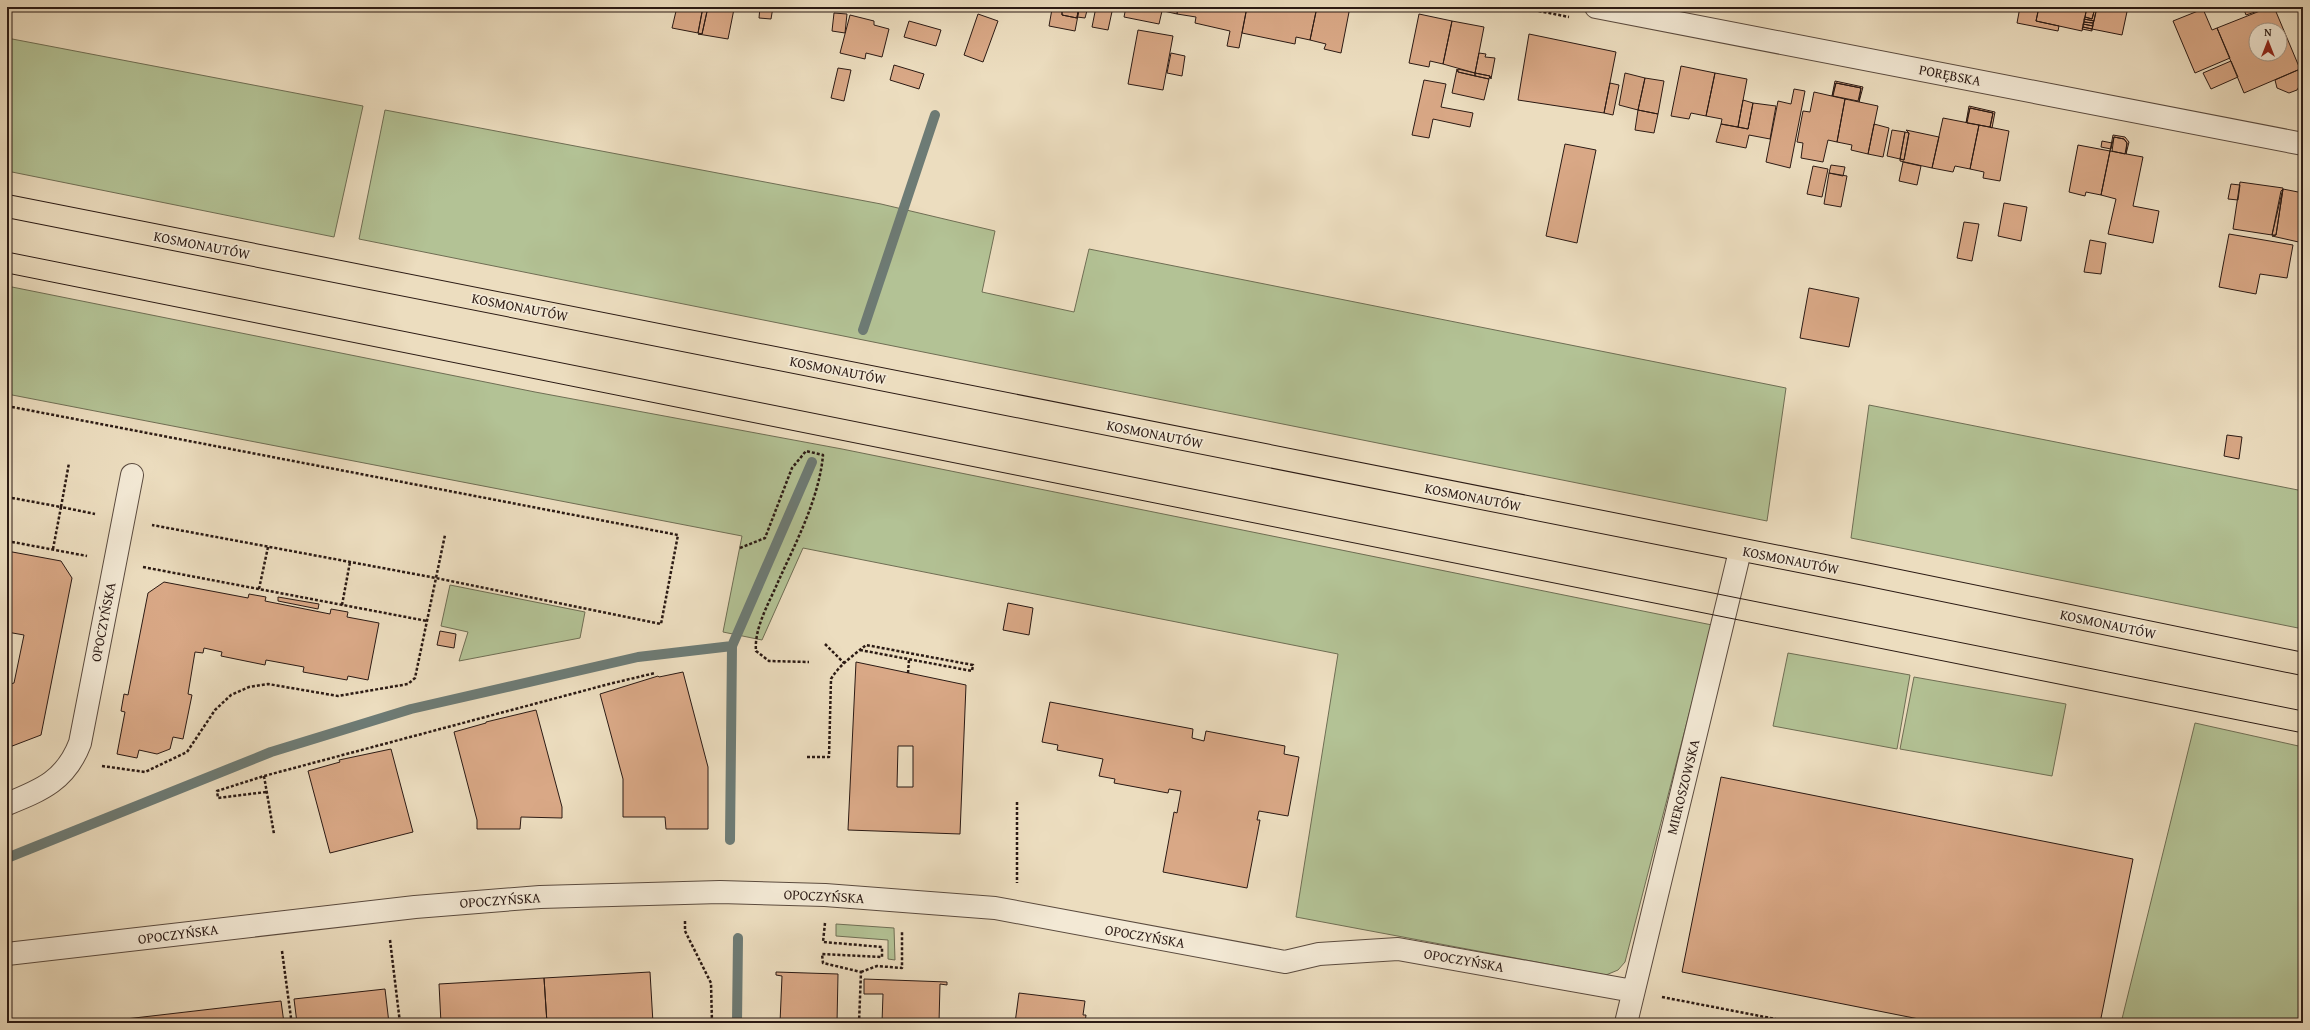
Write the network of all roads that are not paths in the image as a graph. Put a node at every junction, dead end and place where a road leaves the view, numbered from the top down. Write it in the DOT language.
graph roads {
  1 [pos="1596,7"];
  2 [pos="2303,144"];
  3 [pos="7,206"];
  4 [pos="132,475"];
  5 [pos="1740,551"];
  6 [pos="2303,664"];
  7 [pos="7,804"];
  8 [pos="7,954"];
  9 [pos="1633,991"];
  10 [pos="1626,1023"];
  1 -- 2 [label="street, PORĘBSKA"];
  3 -- 5 [label="main road, KOSMONAUTÓW"];
  4 -- 7 [label="street, OPOCZYŃSKA"];
  5 -- 6 [label="main road, KOSMONAUTÓW"];
  5 -- 9 [label="street, MIEROSZOWSKA"];
  8 -- 9 [label="street, OPOCZYŃSKA"];
  9 -- 10 [label="street, MIEROSZOWSKA"];
}
